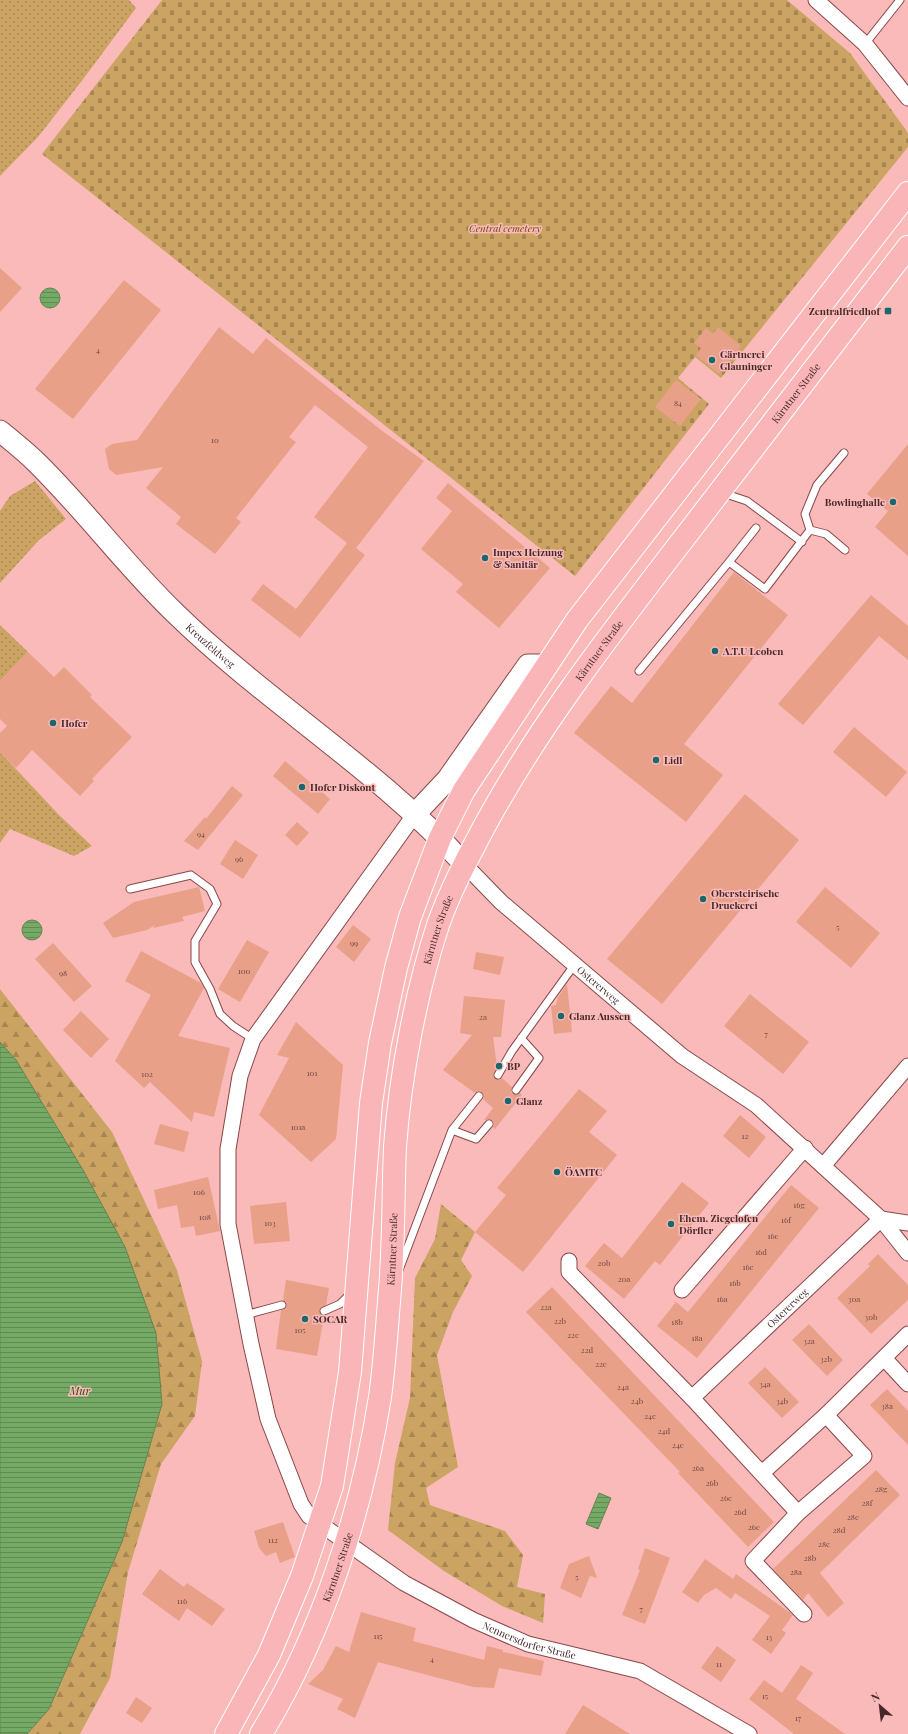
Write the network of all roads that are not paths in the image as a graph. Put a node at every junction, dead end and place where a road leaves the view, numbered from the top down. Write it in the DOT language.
graph roads {
  1 [pos="816,0"];
  2 [pos="900,0"];
  3 [pos="865,44"];
  4 [pos="908,98"];
  5 [pos="908,193"];
  6 [pos="908,247"];
  7 [pos="0,431"];
  8 [pos="844,453"];
  9 [pos="719,492"];
  10 [pos="756,528"];
  11 [pos="810,530"];
  12 [pos="802,542"];
  13 [pos="845,550"];
  14 [pos="729,562"];
  15 [pos="546,665"];
  16 [pos="639,671"];
  17 [pos="415,814"];
  18 [pos="440,838"];
  19 [pos="464,864"];
  20 [pos="130,889"];
  21 [pos="575,964"];
  22 [pos="521,1038"];
  23 [pos="253,1039"];
  24 [pos="908,1066"];
  25 [pos="498,1075"];
  26 [pos="516,1090"];
  27 [pos="478,1096"];
  28 [pos="489,1124"];
  29 [pos="452,1130"];
  30 [pos="805,1148"];
  31 [pos="823,1166"];
  32 [pos="881,1219"];
  33 [pos="908,1223"];
  34 [pos="908,1253"];
  35 [pos="568,1261"];
  36 [pos="357,1285"];
  37 [pos="390,1286"];
  38 [pos="682,1290"];
  39 [pos="282,1305"];
  40 [pos="324,1311"];
  41 [pos="245,1314"];
  42 [pos="908,1334"];
  43 [pos="884,1358"];
  44 [pos="908,1384"];
  45 [pos="692,1398"];
  46 [pos="826,1415"];
  47 [pos="762,1473"];
  48 [pos="798,1513"];
  49 [pos="320,1524"];
  50 [pos="346,1542"];
  51 [pos="804,1614"];
  52 [pos="226,1734"];
  53 [pos="261,1734"];
  54 [pos="749,1734"];
  1 -- 3 [label="street"];
  2 -- 3 [label="lane"];
  3 -- 4 [label="street"];
  5 -- 15 [label="main road"];
  6 -- 9 [label="main road, Kärntner Straße"];
  7 -- 17 [label="main road, Kreuzfeldweg"];
  8 -- 11 [label="lane"];
  9 -- 12 [label="lane"];
  9 -- 19 [label="main road, Kärntner Straße"];
  10 -- 14 [label="lane"];
  11 -- 12 [label="lane"];
  11 -- 13 [label="lane"];
  12 -- 14 [label="lane"];
  14 -- 16 [label="lane"];
  15 -- 17 [label="main road"];
  15 -- 18 [label="main road"];
  17 -- 18 [label="main road, Kreuzfeldweg"];
  17 -- 23 [label="street"];
  18 -- 19 [label="main road, Ostererweg"];
  18 -- 36 [label="main road"];
  19 -- 21 [label="street, Ostererweg"];
  19 -- 37 [label="main road, Kärntner Straße"];
  20 -- 23 [label="lane"];
  21 -- 22 [label="lane"];
  21 -- 30 [label="street, Ostererweg"];
  22 -- 25 [label="lane"];
  22 -- 26 [label="lane"];
  23 -- 41 [label="street"];
  24 -- 31 [label="street"];
  27 -- 29 [label="lane"];
  28 -- 29 [label="lane"];
  29 -- 37 [label="lane"];
  30 -- 31 [label="street, Ostererweg"];
  30 -- 38 [label="street"];
  31 -- 32 [label="street, Ostererweg"];
  32 -- 33 [label="street"];
  32 -- 34 [label="street, Ostererweg"];
  32 -- 45 [label="street, Ostererweg"];
  35 -- 45 [label="street"];
  36 -- 40 [label="lane"];
  36 -- 49 [label="main road"];
  37 -- 50 [label="main road, Kärntner Straße"];
  39 -- 41 [label="lane"];
  41 -- 49 [label="street"];
  42 -- 43 [label="street"];
  43 -- 44 [label="street"];
  43 -- 46 [label="street"];
  45 -- 47 [label="street"];
  46 -- 47 [label="street"];
  46 -- 48 [label="street"];
  47 -- 48 [label="street"];
  48 -- 51 [label="street"];
  49 -- 50 [label="street, Nennersdorfer Straße"];
  49 -- 52 [label="main road"];
  50 -- 53 [label="main road, Kärntner Straße"];
  50 -- 54 [label="street, Nennersdorfer Straße"];
}
